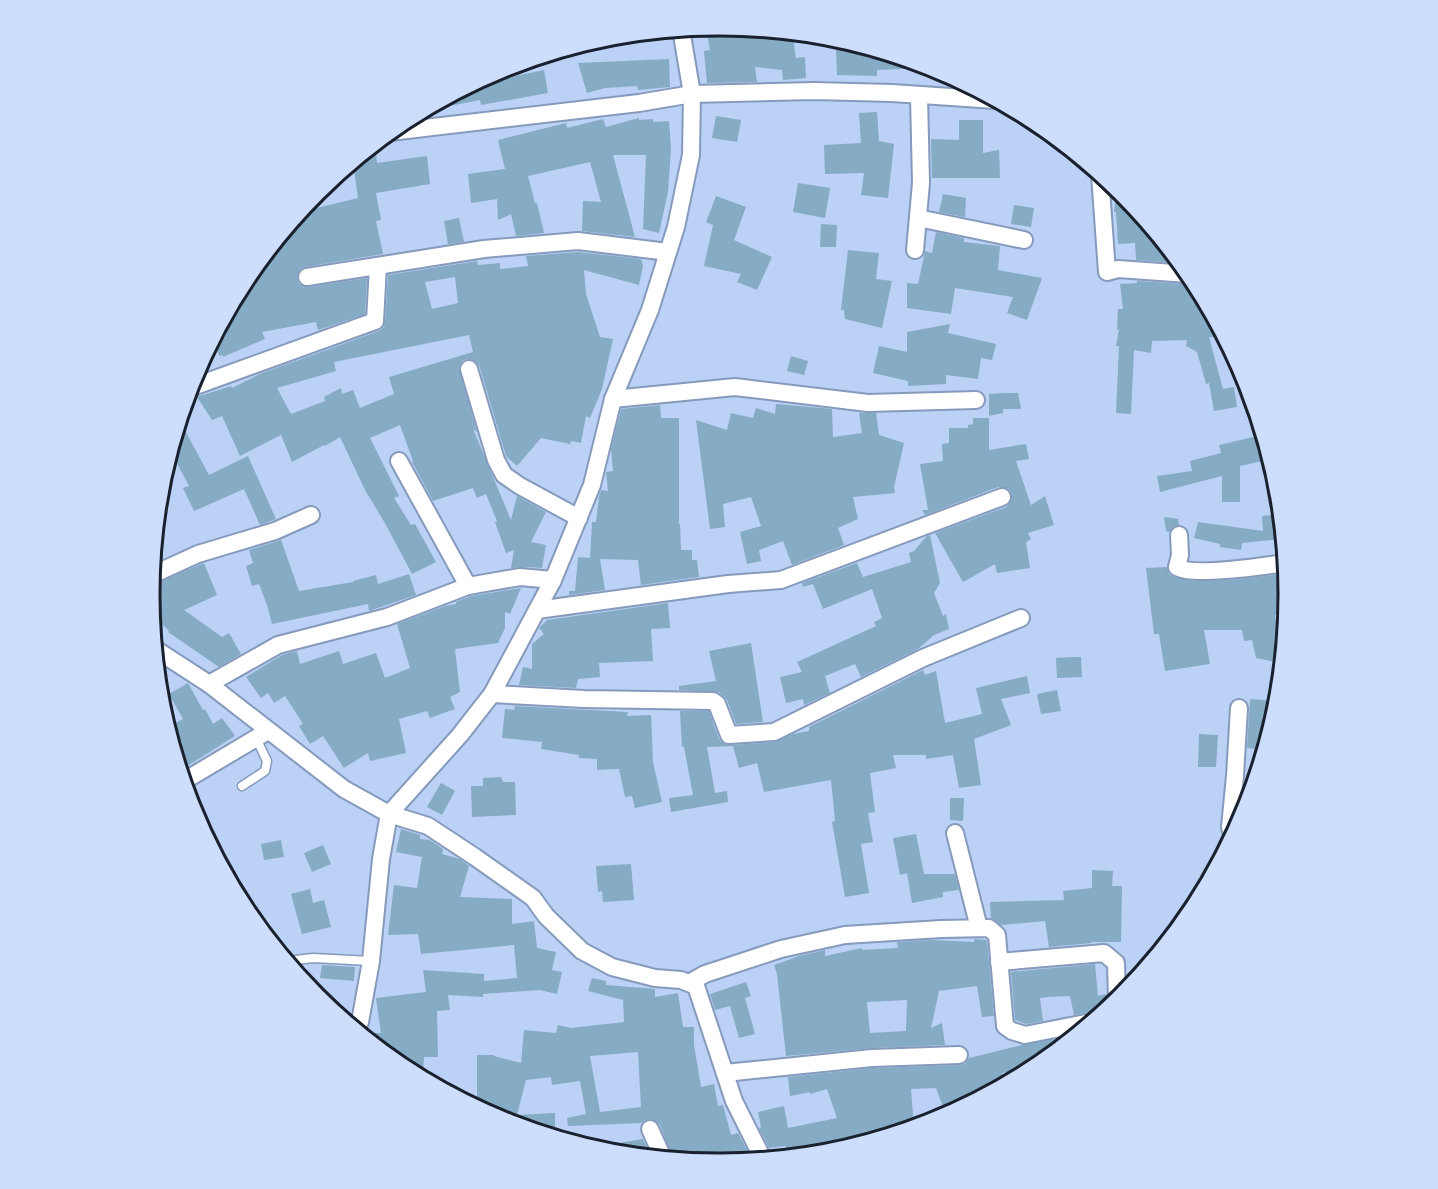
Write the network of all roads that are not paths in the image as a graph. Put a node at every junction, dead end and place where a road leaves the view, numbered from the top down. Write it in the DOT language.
graph roads {
  1 [pos="682,37"];
  2 [pos="692,94"];
  3 [pos="919,96"];
  4 [pos="975,99"];
  5 [pos="409,130"];
  6 [pos="1101,188"];
  7 [pos="918,218"];
  8 [pos="1024,240"];
  9 [pos="915,250"];
  10 [pos="668,252"];
  11 [pos="378,266"];
  12 [pos="1175,273"];
  13 [pos="308,277"];
  14 [pos="469,369"];
  15 [pos="202,384"];
  16 [pos="613,399"];
  17 [pos="976,400"];
  18 [pos="399,461"];
  19 [pos="1002,497"];
  20 [pos="311,515"];
  21 [pos="579,518"];
  22 [pos="1179,535"];
  23 [pos="1276,564"];
  24 [pos="161,571"];
  25 [pos="553,580"];
  26 [pos="468,586"];
  27 [pos="537,610"];
  28 [pos="1021,618"];
  29 [pos="164,655"];
  30 [pos="209,684"];
  31 [pos="492,694"];
  32 [pos="1239,708"];
  33 [pos="262,735"];
  34 [pos="191,777"];
  35 [pos="242,786"];
  36 [pos="389,814"];
  37 [pos="1231,818"];
  38 [pos="955,833"];
  39 [pos="979,928"];
  40 [pos="297,960"];
  41 [pos="371,961"];
  42 [pos="999,962"];
  43 [pos="691,982"];
  44 [pos="1117,986"];
  45 [pos="360,1022"];
  46 [pos="1074,1025"];
  47 [pos="959,1055"];
  48 [pos="725,1073"];
  49 [pos="650,1129"];
  50 [pos="659,1149"];
  51 [pos="759,1152"];
  1 -- 2 [label="street"];
  2 -- 3 [label="street"];
  2 -- 5 [label="street"];
  2 -- 10 [label="street"];
  3 -- 4 [label="street"];
  3 -- 7 [label="street"];
  6 -- 12 [label="street"];
  7 -- 8 [label="street"];
  7 -- 9 [label="street"];
  10 -- 11 [label="street"];
  10 -- 16 [label="street"];
  11 -- 13 [label="street"];
  11 -- 15 [label="street"];
  14 -- 21 [label="street"];
  16 -- 17 [label="street"];
  16 -- 21 [label="street"];
  18 -- 26 [label="street"];
  19 -- 27 [label="street"];
  20 -- 24 [label="street"];
  21 -- 25 [label="street"];
  22 -- 23 [label="street"];
  25 -- 26 [label="street"];
  25 -- 27 [label="street"];
  26 -- 30 [label="street"];
  27 -- 31 [label="street"];
  28 -- 31 [label="street"];
  29 -- 30 [label="street"];
  30 -- 33 [label="street"];
  31 -- 36 [label="street"];
  32 -- 37 [label="street"];
  33 -- 34 [label="street"];
  33 -- 35 [label="lane"];
  33 -- 36 [label="street"];
  36 -- 41 [label="street"];
  36 -- 43 [label="street"];
  38 -- 39 [label="street"];
  39 -- 42 [label="street"];
  39 -- 43 [label="street"];
  40 -- 41 [label="lane"];
  41 -- 45 [label="street"];
  42 -- 44 [label="street"];
  42 -- 46 [label="street"];
  43 -- 48 [label="street"];
  47 -- 48 [label="street"];
  48 -- 51 [label="street"];
  49 -- 50 [label="street"];
}
